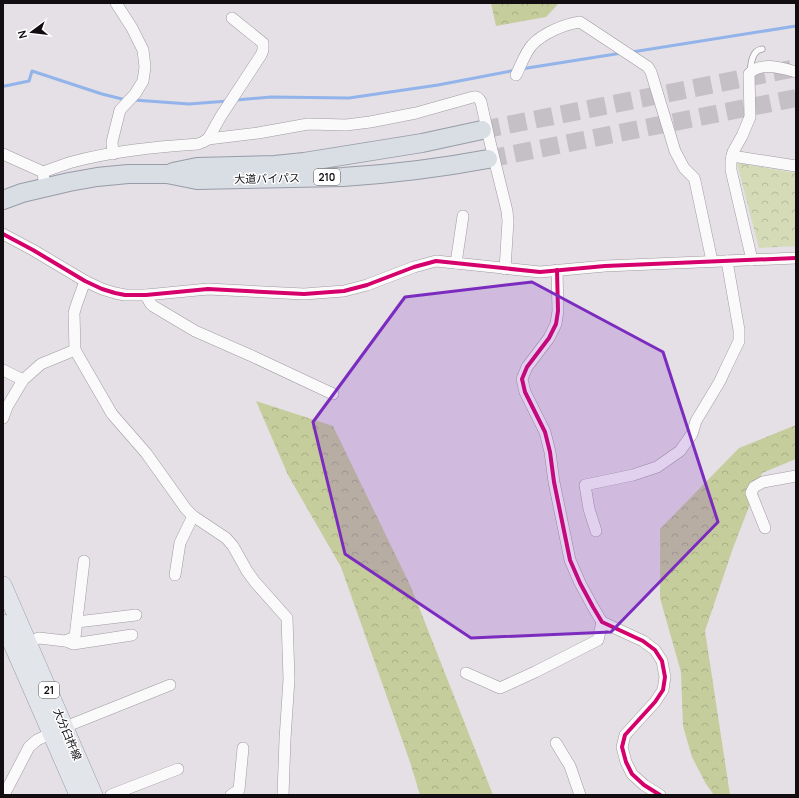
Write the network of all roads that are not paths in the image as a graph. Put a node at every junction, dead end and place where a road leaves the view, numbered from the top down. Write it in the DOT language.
graph roads {
  1 [pos="116,3"];
  2 [pos="232,18"];
  3 [pos="762,49"];
  4 [pos="751,72"];
  5 [pos="796,72"];
  6 [pos="516,75"];
  7 [pos="482,130"];
  8 [pos="208,139"];
  9 [pos="3,154"];
  10 [pos="113,154"];
  11 [pos="732,156"];
  12 [pos="488,159"];
  13 [pos="796,166"];
  14 [pos="167,174"];
  15 [pos="44,180"];
  16 [pos="3,200"];
  17 [pos="462,216"];
  18 [pos="3,234"];
  19 [pos="796,258"];
  20 [pos="752,260"];
  21 [pos="712,261"];
  22 [pos="727,261"];
  23 [pos="456,263"];
  24 [pos="505,269"];
  25 [pos="557,270"];
  26 [pos="85,281"];
  27 [pos="146,295"];
  28 [pos="76,350"];
  29 [pos="3,370"];
  30 [pos="23,380"];
  31 [pos="333,394"];
  32 [pos="3,418"];
  33 [pos="796,476"];
  34 [pos="193,516"];
  35 [pos="765,528"];
  36 [pos="596,531"];
  37 [pos="84,561"];
  38 [pos="175,575"];
  39 [pos="3,585"];
  40 [pos="136,615"];
  41 [pos="77,622"];
  42 [pos="602,622"];
  43 [pos="3,623"];
  44 [pos="132,635"];
  45 [pos="65,641"];
  46 [pos="21,644"];
  47 [pos="466,673"];
  48 [pos="170,685"];
  49 [pos="58,730"];
  50 [pos="556,743"];
  51 [pos="243,748"];
  52 [pos="178,769"];
  53 [pos="4,795"];
  54 [pos="78,795"];
  55 [pos="94,795"];
  56 [pos="111,795"];
  57 [pos="231,795"];
  58 [pos="283,795"];
  59 [pos="580,795"];
  60 [pos="660,795"];
  1 -- 10 [label="street"];
  2 -- 8 [label="street"];
  3 -- 4 [label="lane"];
  4 -- 5 [label="street"];
  4 -- 11 [label="street"];
  6 -- 21 [label="street"];
  7 -- 14 [label="highway, 大道バイパス / 210"];
  8 -- 10 [label="street"];
  8 -- 24 [label="street"];
  9 -- 15 [label="street"];
  10 -- 15 [label="street"];
  11 -- 13 [label="street"];
  11 -- 20 [label="street"];
  12 -- 14 [label="highway, 大道バイパス / 210"];
  14 -- 15 [label="highway, 大道バイパス / 210"];
  15 -- 16 [label="highway, 大道バイパス / 210"];
  17 -- 23 [label="street"];
  18 -- 26 [label="street"];
  19 -- 20 [label="street"];
  20 -- 22 [label="street"];
  21 -- 22 [label="street"];
  21 -- 25 [label="street"];
  22 -- 36 [label="street"];
  23 -- 24 [label="street"];
  23 -- 27 [label="street"];
  24 -- 25 [label="street"];
  25 -- 42 [label="street"];
  26 -- 27 [label="street"];
  26 -- 28 [label="street"];
  27 -- 31 [label="street"];
  28 -- 30 [label="street"];
  28 -- 34 [label="street"];
  29 -- 30 [label="street"];
  30 -- 32 [label="street"];
  33 -- 35 [label="street"];
  34 -- 38 [label="street"];
  34 -- 58 [label="street"];
  37 -- 41 [label="street"];
  39 -- 46 [label="main road, 大分臼杵線 / 21"];
  40 -- 41 [label="street"];
  41 -- 45 [label="street"];
  42 -- 47 [label="street"];
  42 -- 60 [label="street"];
  43 -- 46 [label="main road, 大分臼杵線 / 21"];
  44 -- 45 [label="street"];
  45 -- 46 [label="street"];
  46 -- 49 [label="main road, 大分臼杵線 / 21"];
  48 -- 49 [label="street"];
  49 -- 53 [label="street"];
  49 -- 54 [label="main road, 大分臼杵線 / 21"];
  49 -- 55 [label="main road, 大分臼杵線 / 21"];
  50 -- 59 [label="street"];
  51 -- 57 [label="street"];
  52 -- 56 [label="street"];
}
